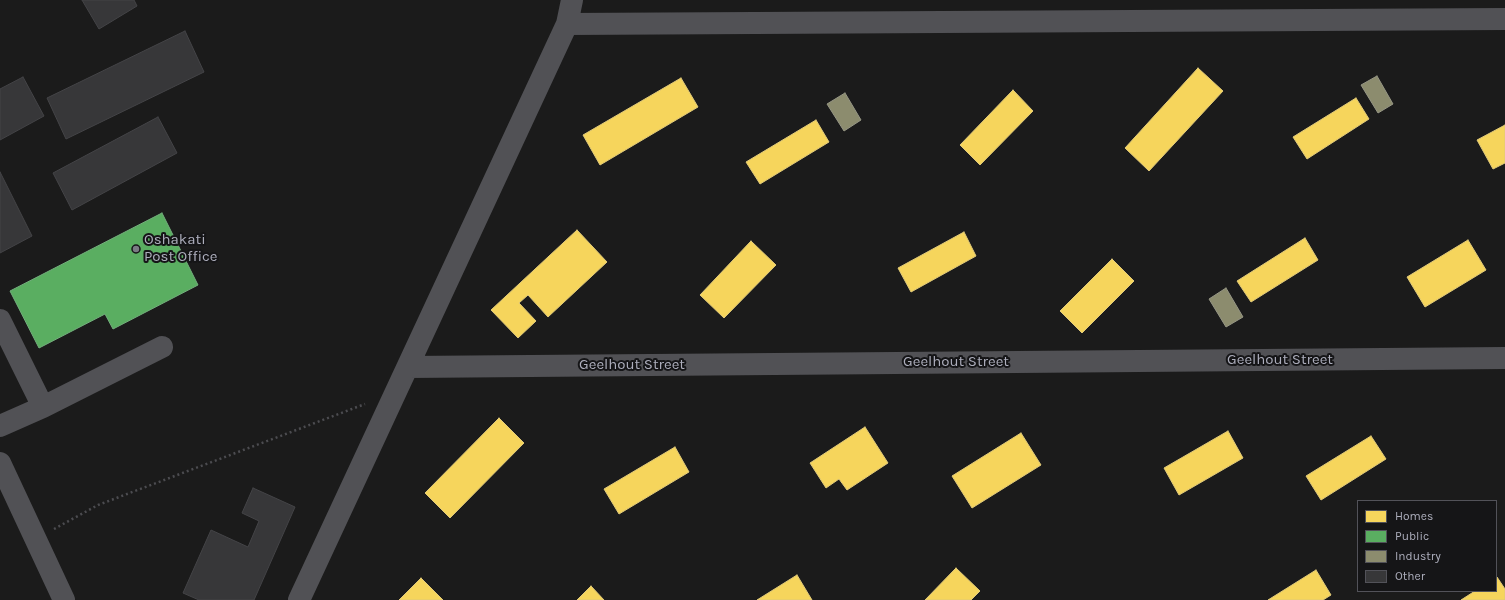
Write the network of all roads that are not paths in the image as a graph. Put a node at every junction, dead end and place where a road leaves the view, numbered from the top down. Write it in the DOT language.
graph roads {
  1 [pos="572,0"];
  2 [pos="1505,19"];
  3 [pos="567,24"];
  4 [pos="0,320"];
  5 [pos="162,347"];
  6 [pos="1505,358"];
  7 [pos="408,367"];
  8 [pos="43,407"];
  9 [pos="0,426"];
  10 [pos="0,463"];
  11 [pos="64,600"];
  12 [pos="299,600"];
  1 -- 3 [label="street"];
  2 -- 3 [label="street"];
  3 -- 7 [label="street"];
  4 -- 8 [label="street"];
  5 -- 8 [label="street"];
  6 -- 7 [label="street, Geelhout Street"];
  7 -- 12 [label="street"];
  8 -- 9 [label="street"];
  10 -- 11 [label="street"];
}
